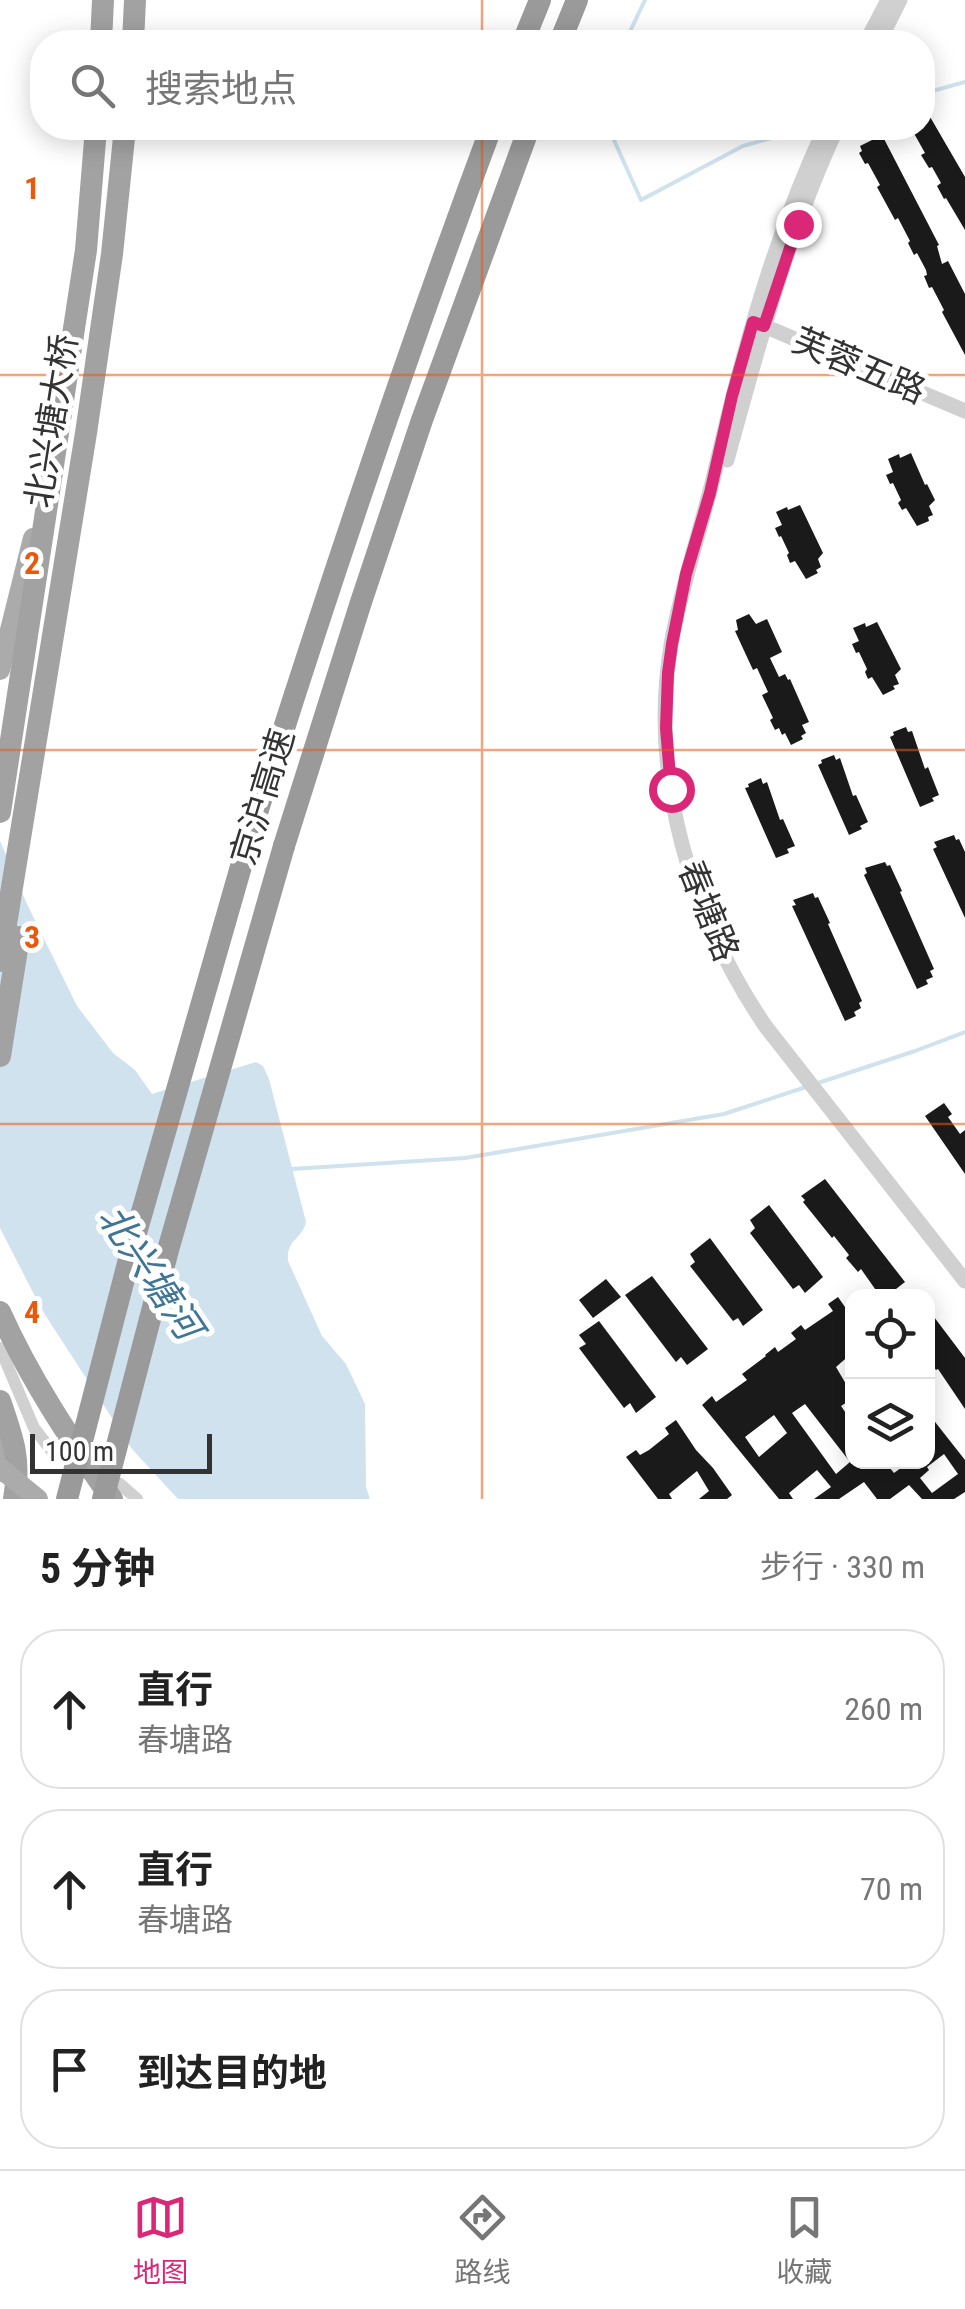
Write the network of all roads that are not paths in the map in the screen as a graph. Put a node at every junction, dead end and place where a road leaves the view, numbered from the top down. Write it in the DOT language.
graph roads {
  1 [pos="103,0"];
  2 [pos="136,0"];
  3 [pos="540,0"];
  4 [pos="577,0"];
  5 [pos="888,0"];
  6 [pos="900,0"];
  7 [pos="102,30"];
  8 [pos="134,30"];
  9 [pos="528,30"];
  10 [pos="565,30"];
  11 [pos="872,30"];
  12 [pos="885,30"];
  13 [pos="95,140"];
  14 [pos="124,140"];
  15 [pos="487,140"];
  16 [pos="525,140"];
  17 [pos="826,140"];
  18 [pos="758,324"];
  19 [pos="965,411"];
  20 [pos="60,429"];
  21 [pos="86,434"];
  22 [pos="0,670"];
  23 [pos="0,812"];
  24 [pos="0,961"];
  25 [pos="0,1056"];
  26 [pos="831,1103"];
  27 [pos="965,1268"];
  28 [pos="965,1281"];
  29 [pos="0,1312"];
  30 [pos="0,1348"];
  31 [pos="0,1401"];
  32 [pos="0,1428"];
  33 [pos="0,1470"];
  34 [pos="14,1499"];
  35 [pos="38,1499"];
  36 [pos="67,1499"];
  37 [pos="103,1499"];
  38 [pos="112,1499"];
  39 [pos="138,1499"];
  1 -- 7 [label="highway"];
  2 -- 8 [label="highway"];
  3 -- 9 [label="highway"];
  4 -- 10 [label="highway"];
  5 -- 11 [label="street"];
  6 -- 12 [label="street"];
  13 -- 20 [label="highway, 北兴塘大桥"];
  14 -- 21 [label="highway, 北兴塘大桥"];
  15 -- 36 [label="highway, 京沪高速, bridge"];
  16 -- 37 [label="highway, 京沪高速, bridge"];
  17 -- 18 [label="street, 春塘路"];
  18 -- 19 [label="street, 芙蓉五路"];
  18 -- 26 [label="street, 春塘路"];
  20 -- 22 [label="main road"];
  20 -- 23 [label="highway, 北兴塘大桥"];
  21 -- 24 [label="highway, 北兴塘大桥"];
  21 -- 25 [label="highway"];
  26 -- 27 [label="street, 春塘路"];
  26 -- 28 [label="street, 春塘路"];
  29 -- 38 [label="highway, bridge"];
  30 -- 39 [label="street"];
  31 -- 34 [label="highway"];
  32 -- 33 [label="main road"];
  33 -- 35 [label="main road, bridge"];
}
